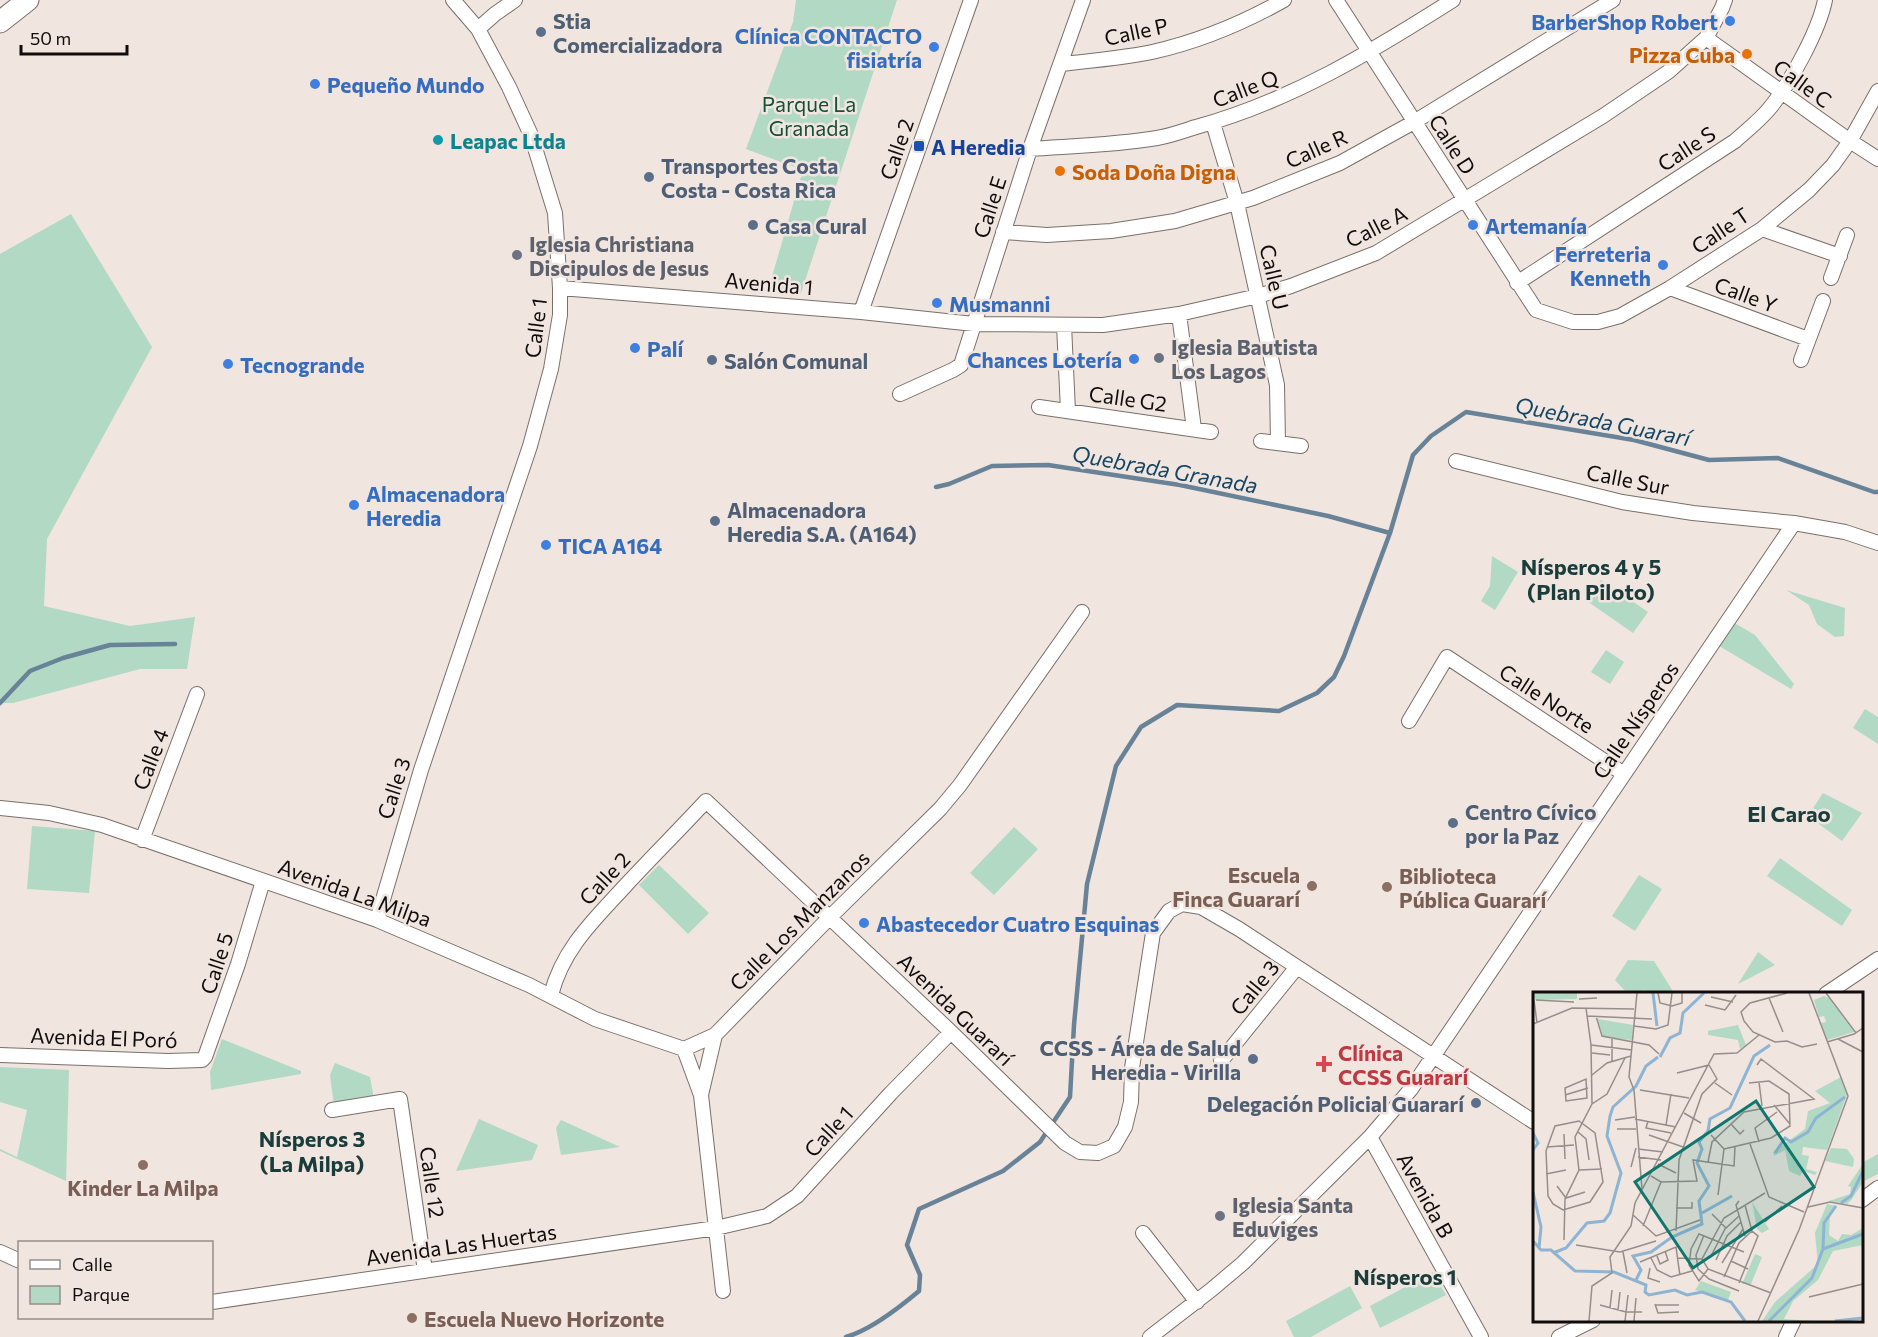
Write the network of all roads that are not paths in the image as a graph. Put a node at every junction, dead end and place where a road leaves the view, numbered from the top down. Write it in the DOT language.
graph roads {
  1 [pos="28,0"];
  2 [pos="453,0"];
  3 [pos="515,0"];
  4 [pos="971,0"];
  5 [pos="1083,0"];
  6 [pos="1284,0"];
  7 [pos="1336,0"];
  8 [pos="1452,0"];
  9 [pos="1613,0"];
  10 [pos="1725,0"];
  11 [pos="1825,0"];
  12 [pos="0,22"];
  13 [pos="478,29"];
  14 [pos="1706,38"];
  15 [pos="1369,53"];
  16 [pos="1061,64"];
  17 [pos="1878,91"];
  18 [pos="1781,93"];
  19 [pos="1414,122"];
  20 [pos="1213,123"];
  21 [pos="1850,141"];
  22 [pos="1030,149"];
  23 [pos="1878,159"];
  24 [pos="1464,200"];
  25 [pos="1237,203"];
  26 [pos="1762,229"];
  27 [pos="1003,232"];
  28 [pos="1848,236"];
  29 [pos="1839,256"];
  30 [pos="1832,278"];
  31 [pos="1516,283"];
  32 [pos="560,288"];
  33 [pos="1670,288"];
  34 [pos="1258,296"];
  35 [pos="1823,301"];
  36 [pos="1536,310"];
  37 [pos="861,312"];
  38 [pos="1179,314"];
  39 [pos="974,324"];
  40 [pos="1064,325"];
  41 [pos="1808,339"];
  42 [pos="1800,360"];
  43 [pos="900,394"];
  44 [pos="1039,407"];
  45 [pos="1068,411"];
  46 [pos="1194,429"];
  47 [pos="1211,432"];
  48 [pos="1261,441"];
  49 [pos="1278,443"];
  50 [pos="1301,446"];
  51 [pos="1456,461"];
  52 [pos="1794,523"];
  53 [pos="1878,543"];
  54 [pos="1082,612"];
  55 [pos="455,671"];
  56 [pos="197,694"];
  57 [pos="1409,721"];
  58 [pos="1624,774"];
  59 [pos="706,801"];
  60 [pos="0,808"];
  61 [pos="142,840"];
  62 [pos="263,881"];
  63 [pos="830,917"];
  64 [pos="376,920"];
  65 [pos="1878,959"];
  66 [pos="1297,967"];
  67 [pos="1828,992"];
  68 [pos="551,995"];
  69 [pos="951,1032"];
  70 [pos="715,1035"];
  71 [pos="684,1049"];
  72 [pos="0,1055"];
  73 [pos="1432,1056"];
  74 [pos="205,1057"];
  75 [pos="1221,1061"];
  76 [pos="701,1095"];
  77 [pos="332,1110"];
  78 [pos="1533,1121"];
  79 [pos="1370,1137"];
  80 [pos="1878,1188"];
  81 [pos="1863,1199"];
  82 [pos="716,1228"];
  83 [pos="1143,1233"];
  84 [pos="0,1252"];
  85 [pos="18,1260"];
  86 [pos="425,1271"];
  87 [pos="723,1291"];
  88 [pos="213,1302"];
  89 [pos="1197,1302"];
  90 [pos="1589,1322"];
  91 [pos="1793,1322"];
  92 [pos="1150,1337"];
  93 [pos="1481,1337"];
  94 [pos="1559,1337"];
  95 [pos="1786,1337"];
  1 -- 12 [label="main road"];
  2 -- 13 [label="street, Calle 1"];
  3 -- 13 [label="street"];
  4 -- 37 [label="street, Calle 2"];
  5 -- 16 [label="street, Calle E"];
  6 -- 16 [label="street, Calle P"];
  7 -- 15 [label="street, Calle D"];
  8 -- 15 [label="street, Calle Q"];
  9 -- 19 [label="street, Calle R"];
  10 -- 14 [label="street, Calle A"];
  11 -- 18 [label="street, Calle S"];
  13 -- 32 [label="street, Calle 1"];
  14 -- 18 [label="street, Calle C"];
  14 -- 24 [label="street, Calle A"];
  15 -- 19 [label="street, Calle D"];
  15 -- 20 [label="street, Calle Q"];
  16 -- 22 [label="street, Calle E"];
  17 -- 21 [label="street, Calle T"];
  18 -- 21 [label="street, Calle C"];
  18 -- 31 [label="street, Calle S"];
  19 -- 24 [label="street, Calle D"];
  19 -- 25 [label="street, Calle R"];
  20 -- 22 [label="street, Calle Q"];
  20 -- 25 [label="street, Calle U"];
  21 -- 23 [label="street, Calle C"];
  21 -- 26 [label="street, Calle T"];
  22 -- 27 [label="street, Calle E"];
  24 -- 31 [label="street, Calle D"];
  24 -- 34 [label="street, Calle A"];
  25 -- 27 [label="street, Calle R"];
  25 -- 34 [label="street, Calle U"];
  26 -- 29 [label="street"];
  26 -- 33 [label="street, Calle T"];
  27 -- 39 [label="street, Calle E"];
  28 -- 29 [label="street"];
  29 -- 30 [label="street"];
  31 -- 36 [label="street, Calle D"];
  32 -- 37 [label="street, Avenida 1"];
  32 -- 55 [label="street, Calle 1"];
  33 -- 36 [label="street, Calle T"];
  33 -- 41 [label="street, Calle Y"];
  34 -- 38 [label="street, Calle A"];
  34 -- 49 [label="street, Calle U"];
  35 -- 41 [label="street"];
  37 -- 39 [label="street, Avenida 1"];
  38 -- 40 [label="street, Calle A"];
  38 -- 46 [label="street"];
  39 -- 40 [label="street, Calle A"];
  39 -- 43 [label="street, Calle E"];
  40 -- 45 [label="street"];
  41 -- 42 [label="street"];
  44 -- 45 [label="street, Calle G2"];
  45 -- 46 [label="street, Calle G2"];
  46 -- 47 [label="street, Calle G2"];
  48 -- 49 [label="street"];
  49 -- 50 [label="street"];
  51 -- 52 [label="street, Calle Sur"];
  52 -- 53 [label="street, Calle Sur"];
  52 -- 58 [label="street, Calle Nísperos"];
  54 -- 63 [label="street, Calle Los Manzanos"];
  55 -- 64 [label="street, Calle 3"];
  56 -- 61 [label="street, Calle 4"];
  57 -- 58 [label="street, Calle Norte"];
  58 -- 73 [label="street, Calle Nísperos"];
  59 -- 63 [label="street, Avenida Guararí"];
  59 -- 68 [label="street, Calle 2"];
  60 -- 61 [label="street, Avenida La Milpa"];
  61 -- 62 [label="street, Avenida La Milpa"];
  62 -- 64 [label="street, Avenida La Milpa"];
  62 -- 74 [label="street, Calle 5"];
  63 -- 69 [label="street, Avenida Guararí"];
  63 -- 70 [label="street, Calle Los Manzanos"];
  64 -- 68 [label="street, Avenida La Milpa"];
  65 -- 67 [label="street"];
  66 -- 69 [label="street, Avenida Guararí"];
  66 -- 73 [label="street, Avenida Guararí"];
  66 -- 75 [label="street, Calle 3"];
  68 -- 71 [label="street, Avenida La Milpa"];
  69 -- 82 [label="street, Calle 1"];
  70 -- 71 [label="street, Calle Los Manzanos"];
  70 -- 76 [label="street"];
  71 -- 76 [label="street"];
  72 -- 74 [label="street, Avenida El Poró"];
  73 -- 78 [label="street, Avenida Guararí"];
  73 -- 79 [label="street, Calle Nísperos"];
  76 -- 82 [label="street"];
  77 -- 86 [label="street, Calle 12"];
  79 -- 89 [label="street, Calle Nísperos"];
  79 -- 93 [label="street, Avenida B"];
  80 -- 81 [label="street"];
  82 -- 86 [label="street, Avenida Las Huertas"];
  82 -- 87 [label="street"];
  83 -- 89 [label="street"];
  84 -- 85 [label="street"];
  86 -- 88 [label="street, Avenida Las Huertas"];
  89 -- 92 [label="street, Calle Nísperos"];
  90 -- 94 [label="street"];
  91 -- 95 [label="street"];
}
